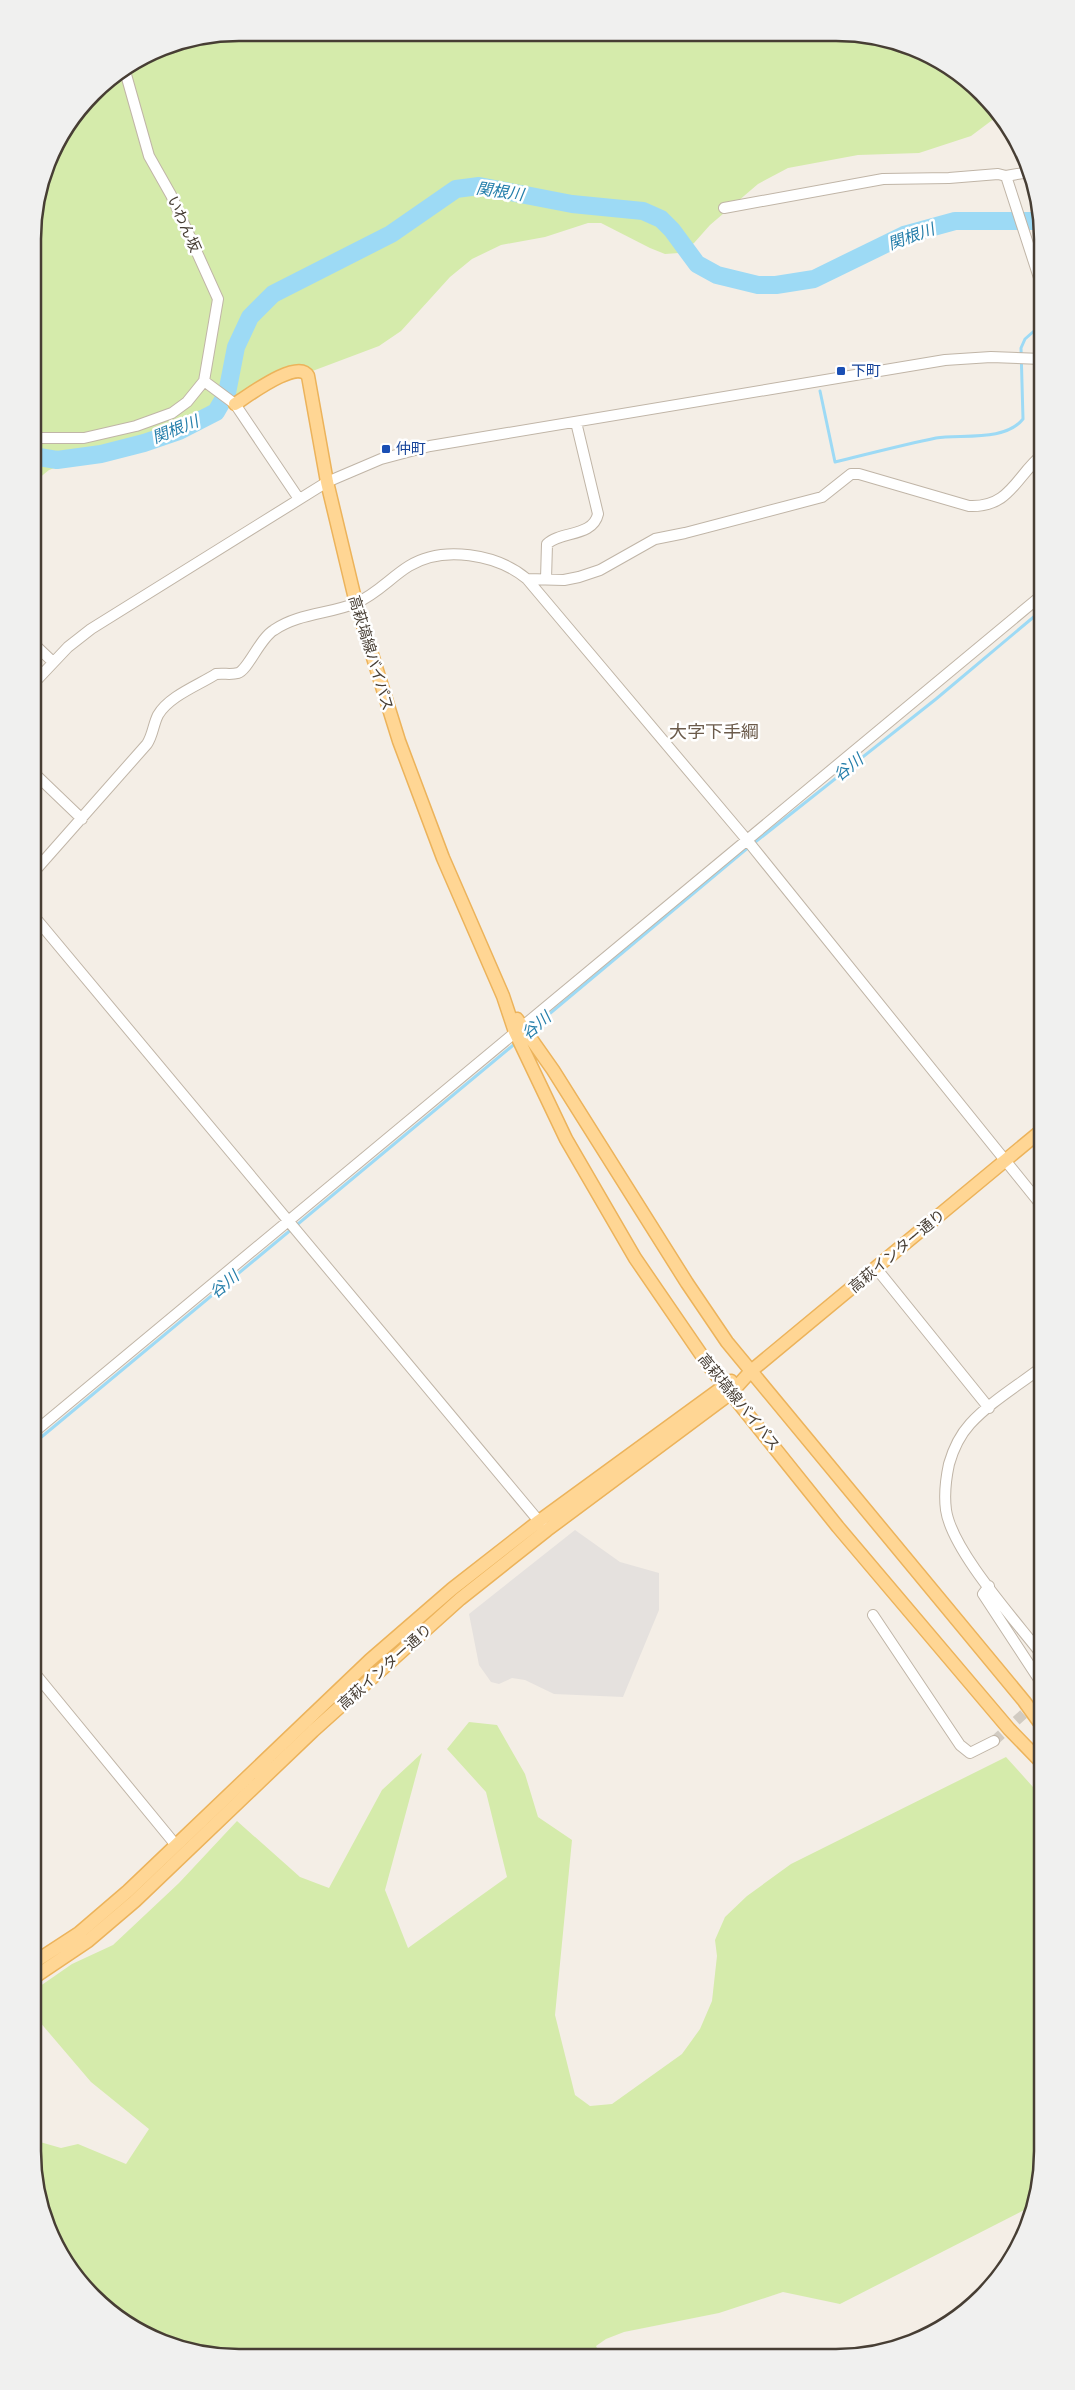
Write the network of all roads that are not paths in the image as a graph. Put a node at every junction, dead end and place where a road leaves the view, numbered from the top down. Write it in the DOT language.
graph roads {
  1 [pos="127,77"];
  2 [pos="1022,173"];
  3 [pos="1006,176"];
  4 [pos="724,208"];
  5 [pos="1034,263"];
  6 [pos="1034,359"];
  7 [pos="207,383"];
  8 [pos="232,401"];
  9 [pos="576,422"];
  10 [pos="41,438"];
  11 [pos="1034,462"];
  12 [pos="327,482"];
  13 [pos="299,499"];
  14 [pos="527,579"];
  15 [pos="546,579"];
  16 [pos="1034,602"];
  17 [pos="356,603"];
  18 [pos="41,651"];
  19 [pos="53,662"];
  20 [pos="41,675"];
  21 [pos="41,780"];
  22 [pos="82,819"];
  23 [pos="747,840"];
  24 [pos="41,864"];
  25 [pos="41,925"];
  26 [pos="519,1030"];
  27 [pos="1034,1137"];
  28 [pos="1006,1160"];
  29 [pos="1034,1196"];
  30 [pos="289,1221"];
  31 [pos="876,1268"];
  32 [pos="751,1371"];
  33 [pos="1034,1373"];
  34 [pos="728,1389"];
  35 [pos="989,1408"];
  36 [pos="41,1426"];
  37 [pos="543,1525"];
  38 [pos="989,1586"];
  39 [pos="873,1615"];
  40 [pos="1034,1645"];
  41 [pos="1034,1672"];
  42 [pos="41,1681"];
  43 [pos="1034,1715"];
  44 [pos="994,1741"];
  45 [pos="1034,1755"];
  46 [pos="175,1844"];
  47 [pos="41,1958"];
  48 [pos="41,1973"];
  1 -- 7 [label="street, いわん坂"];
  2 -- 3 [label="street"];
  3 -- 4 [label="street"];
  3 -- 5 [label="street"];
  6 -- 9 [label="street"];
  7 -- 8 [label="street"];
  7 -- 10 [label="street"];
  8 -- 12 [label="main road, 高萩塙線バイパス"];
  8 -- 13 [label="street"];
  9 -- 12 [label="street"];
  9 -- 15 [label="street"];
  11 -- 15 [label="street"];
  12 -- 13 [label="street"];
  12 -- 17 [label="main road, 高萩塙線バイパス"];
  13 -- 19 [label="street"];
  14 -- 15 [label="street"];
  14 -- 17 [label="street"];
  14 -- 23 [label="street"];
  16 -- 23 [label="street"];
  17 -- 22 [label="street"];
  17 -- 26 [label="main road, 高萩塙線バイパス"];
  18 -- 19 [label="street"];
  19 -- 20 [label="street"];
  21 -- 22 [label="street"];
  22 -- 24 [label="street"];
  23 -- 26 [label="street"];
  23 -- 28 [label="street"];
  25 -- 30 [label="street"];
  26 -- 30 [label="street"];
  26 -- 32 [label="main road, 高萩塙線バイパス"];
  26 -- 34 [label="main road, 高萩塙線バイパス"];
  27 -- 28 [label="main road, 高萩インター通り"];
  28 -- 29 [label="street"];
  28 -- 31 [label="main road, 高萩インター通り"];
  30 -- 36 [label="street"];
  30 -- 37 [label="street"];
  31 -- 32 [label="main road, 高萩インター通り"];
  31 -- 35 [label="street"];
  32 -- 34 [label="main road, 高萩インター通り"];
  32 -- 43 [label="main road, 高萩塙線バイパス"];
  33 -- 35 [label="street"];
  34 -- 37 [label="main road, 高萩インター通り"];
  34 -- 45 [label="main road, 高萩塙線バイパス"];
  35 -- 38 [label="street"];
  37 -- 46 [label="main road, 高萩インター通り"];
  37 -- 48 [label="main road, 高萩インター通り"];
  38 -- 40 [label="street"];
  38 -- 41 [label="street"];
  39 -- 44 [label="street"];
  42 -- 46 [label="street"];
  46 -- 47 [label="main road, 高萩インター通り"];
}
